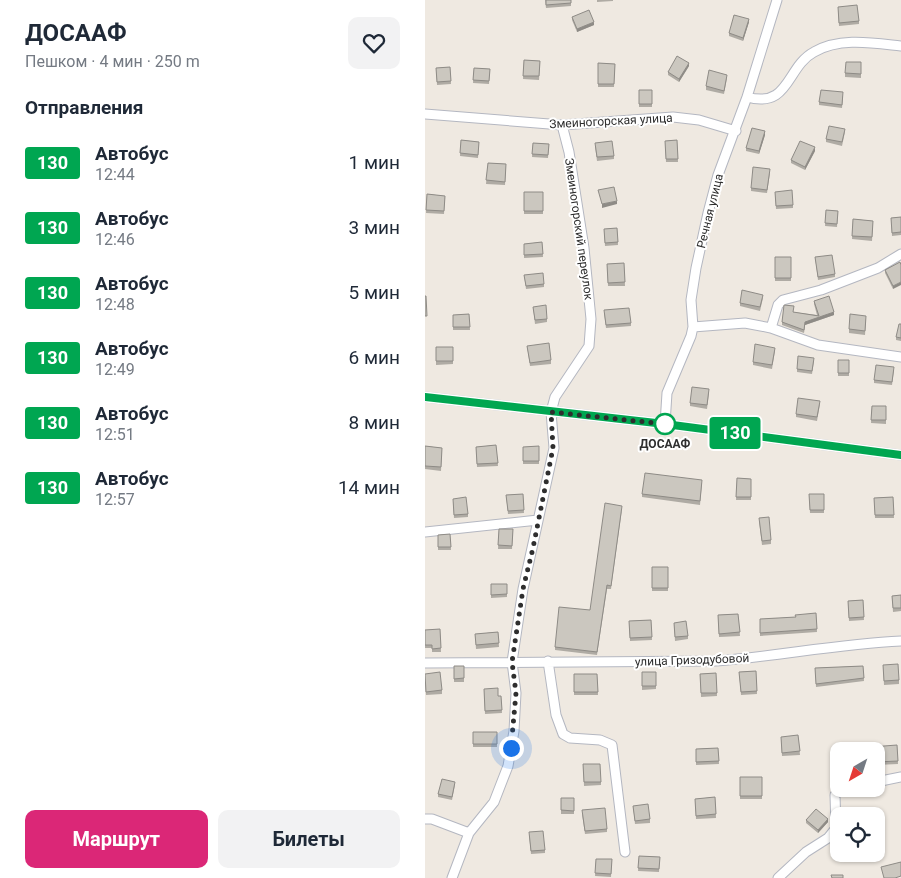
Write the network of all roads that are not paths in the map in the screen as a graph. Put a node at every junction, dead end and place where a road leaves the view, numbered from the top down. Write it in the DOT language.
graph roads {
  1 [pos="777,0"];
  2 [pos="901,46"];
  3 [pos="747,97"];
  4 [pos="425,114"];
  5 [pos="562,125"];
  6 [pos="736,130"];
  7 [pos="901,254"];
  8 [pos="693,327"];
  9 [pos="771,328"];
  10 [pos="901,357"];
  11 [pos="425,397"];
  12 [pos="551,412"];
  13 [pos="665,424"];
  14 [pos="901,455"];
  15 [pos="538,520"];
  16 [pos="425,532"];
  17 [pos="901,641"];
  18 [pos="549,661"];
  19 [pos="512,662"];
  20 [pos="425,663"];
  21 [pos="901,777"];
  22 [pos="885,780"];
  23 [pos="835,798"];
  24 [pos="425,819"];
  25 [pos="469,833"];
  26 [pos="625,852"];
  27 [pos="452,878"];
  28 [pos="778,878"];
  1 -- 3 [label="street, Речная улица"];
  2 -- 3 [label="street"];
  3 -- 6 [label="street, Речная улица"];
  4 -- 5 [label="street, Змеиногорская улица"];
  5 -- 6 [label="street, Змеиногорская улица"];
  5 -- 12 [label="street, Змеиногорский переулок"];
  6 -- 8 [label="street, Речная улица"];
  7 -- 9 [label="street"];
  8 -- 9 [label="street"];
  8 -- 13 [label="street, Речная улица"];
  9 -- 10 [label="street"];
  11 -- 12 [label="street"];
  12 -- 13 [label="street"];
  12 -- 15 [label="street"];
  13 -- 14 [label="street"];
  15 -- 16 [label="street"];
  15 -- 19 [label="street"];
  17 -- 18 [label="street, улица Гризодубовой"];
  18 -- 19 [label="street, улица Гризодубовой"];
  18 -- 26 [label="street"];
  19 -- 20 [label="street, улица Гризодубовой"];
  19 -- 25 [label="street"];
  21 -- 22 [label="street"];
  23 -- 28 [label="street"];
  24 -- 25 [label="street"];
  25 -- 27 [label="street"];
}
